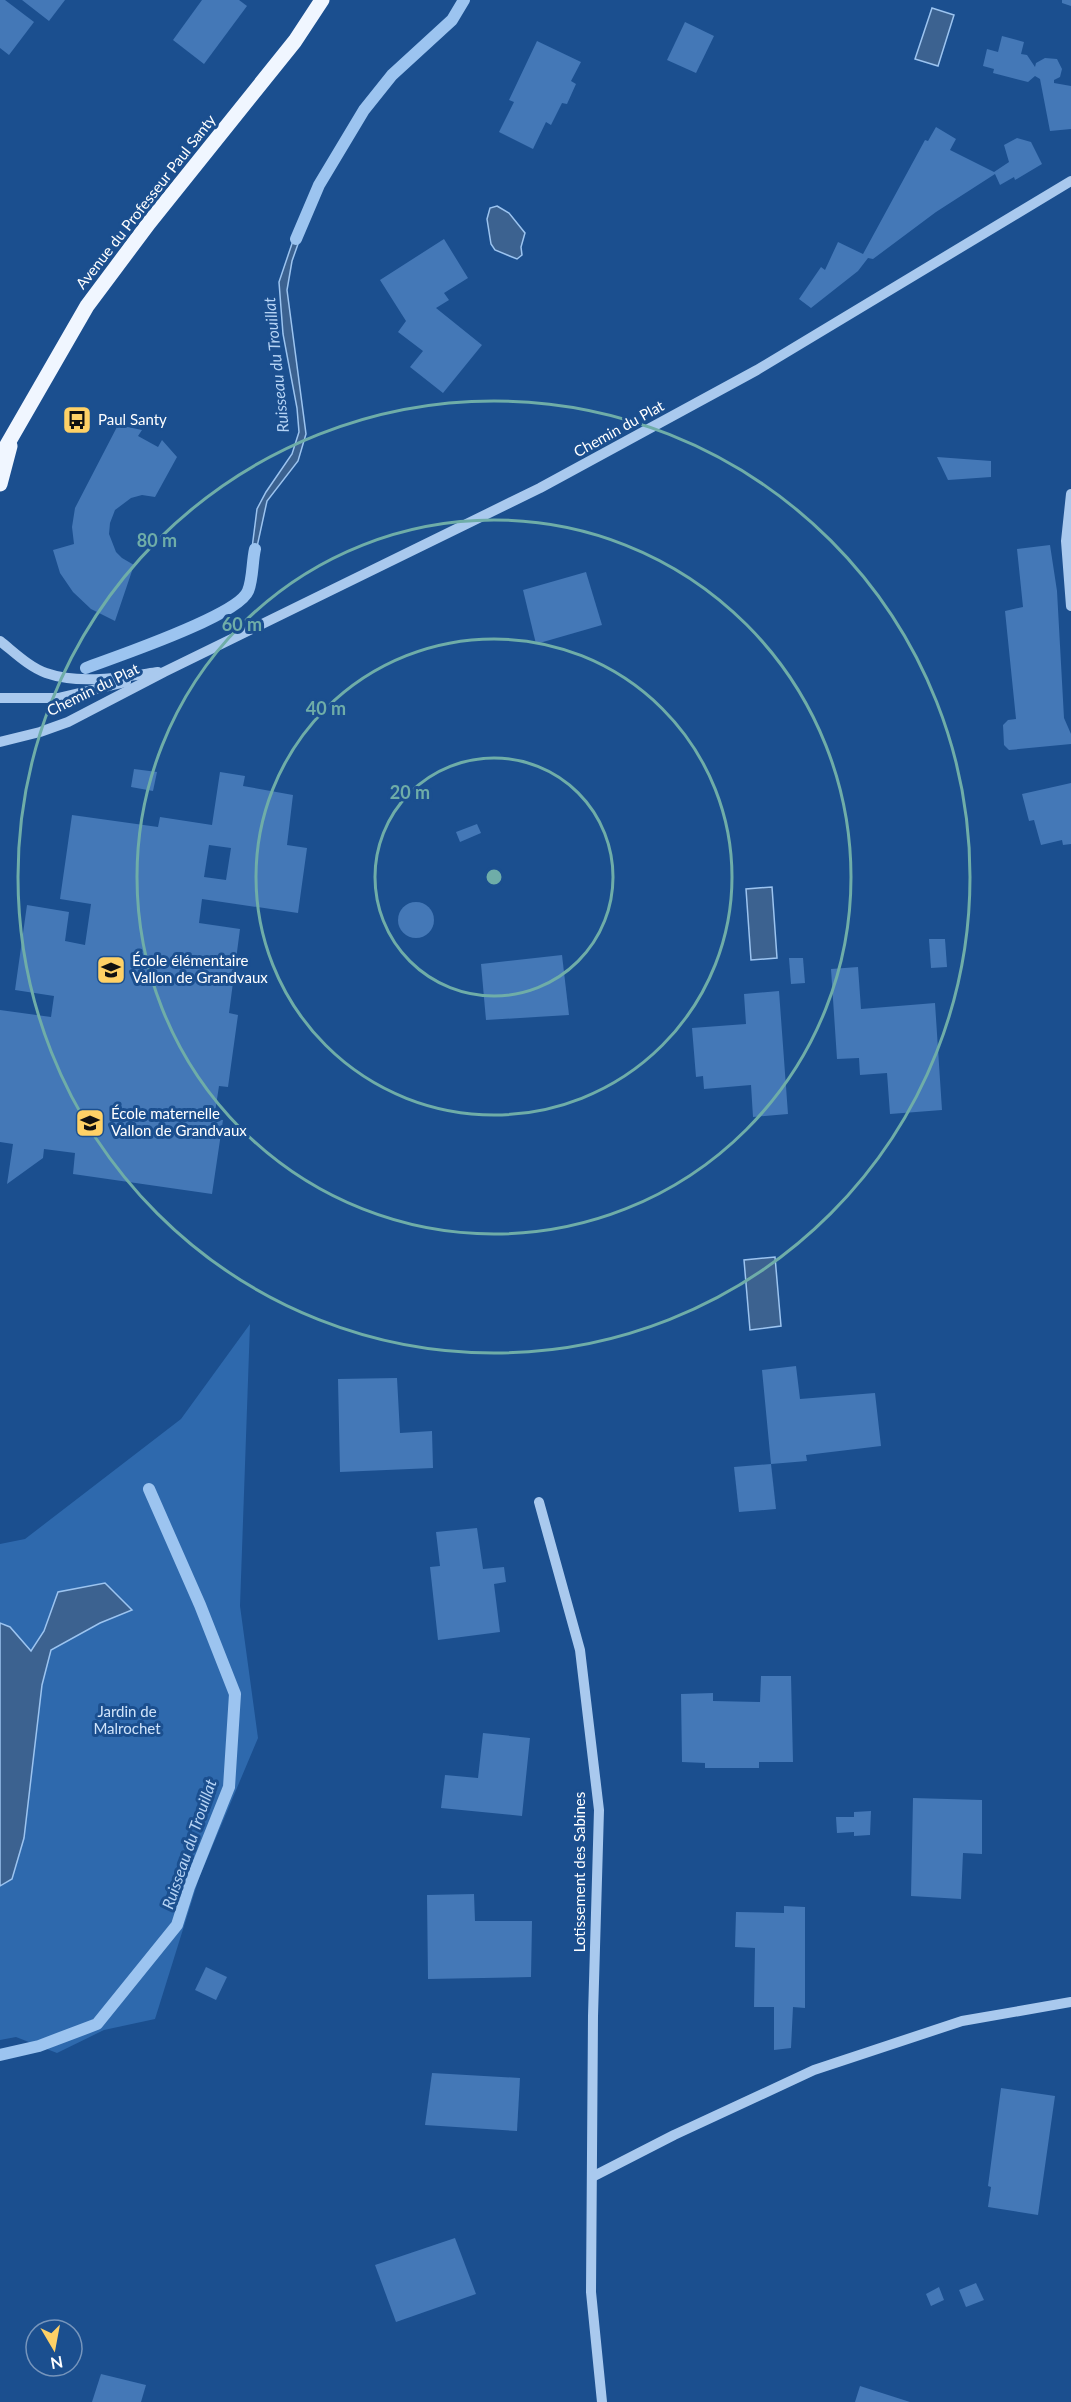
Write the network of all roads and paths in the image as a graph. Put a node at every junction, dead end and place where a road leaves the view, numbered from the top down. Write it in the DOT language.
graph roads {
  1 [pos="322,0"];
  2 [pos="1071,181"];
  3 [pos="13,436"];
  4 [pos="0,457"];
  5 [pos="0,484"];
  6 [pos="1071,494"];
  7 [pos="1071,606"];
  8 [pos="0,641"];
  9 [pos="164,672"];
  10 [pos="0,698"];
  11 [pos="0,742"];
  12 [pos="539,1502"];
  13 [pos="1071,2002"];
  14 [pos="594,2176"];
  15 [pos="602,2402"];
  1 -- 3 [label="main road, Avenue du Professeur Paul Santy"];
  2 -- 9 [label="street, Chemin du Plat"];
  3 -- 4 [label="main road, Avenue du Professeur Paul Santy"];
  3 -- 5 [label="main road, Avenue du Professeur Paul Santy"];
  6 -- 7 [label="street"];
  8 -- 9 [label="street, Chemin du Plat"];
  9 -- 10 [label="street, Chemin du Plat"];
  9 -- 11 [label="street, Chemin du Plat"];
  12 -- 14 [label="street, Lotissement des Sabines"];
  13 -- 14 [label="street"];
  14 -- 15 [label="street, Lotissement des Sabines"];
}
